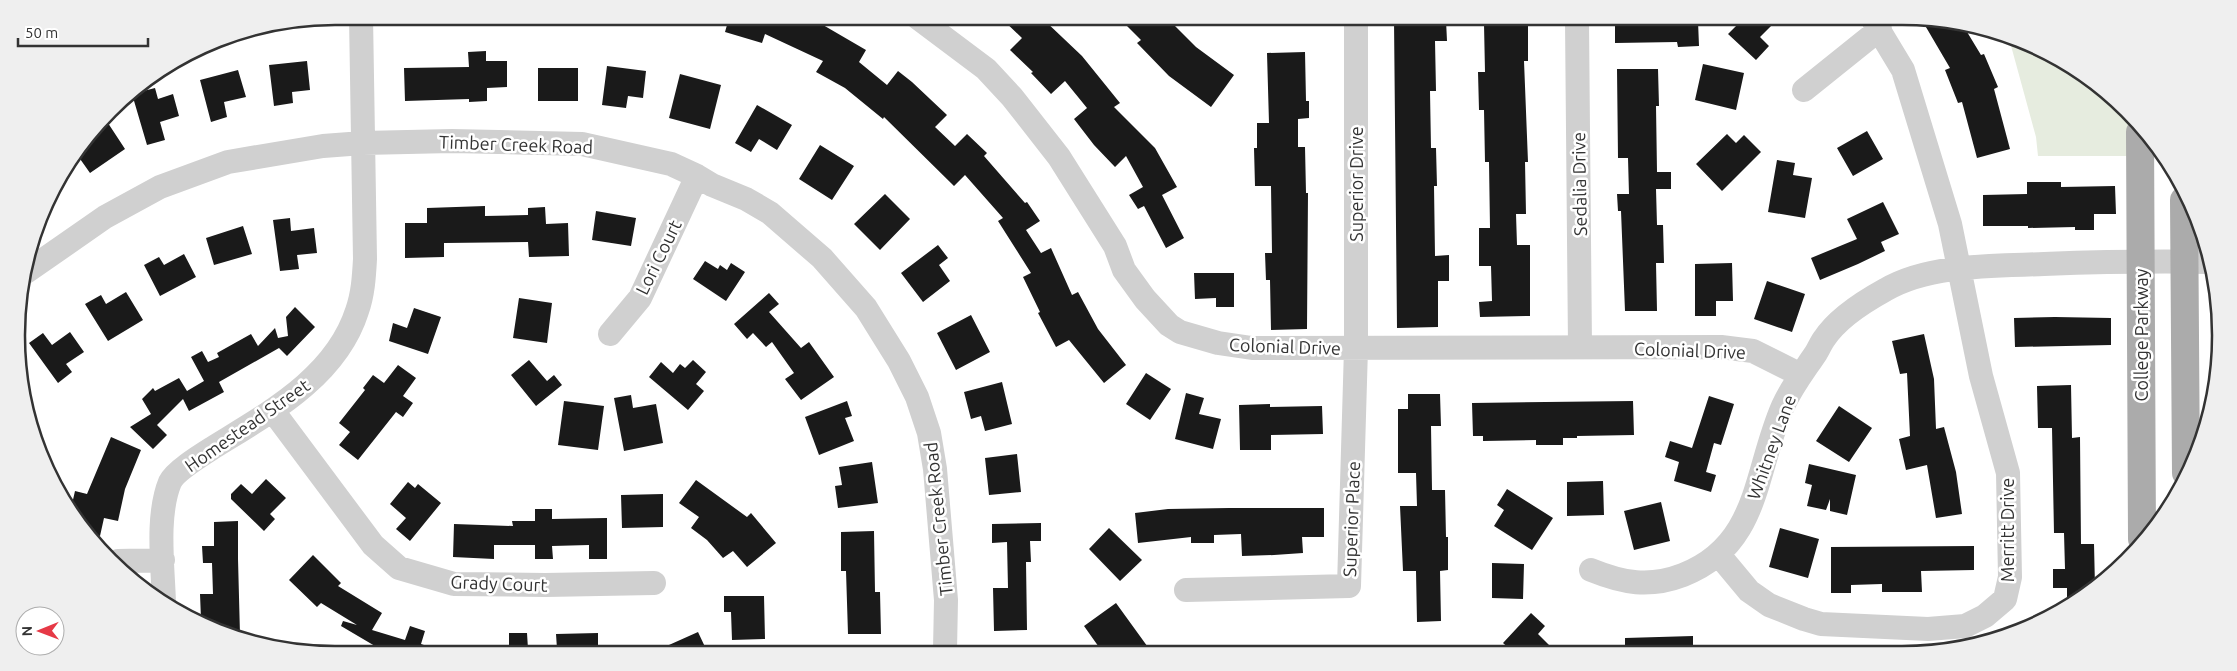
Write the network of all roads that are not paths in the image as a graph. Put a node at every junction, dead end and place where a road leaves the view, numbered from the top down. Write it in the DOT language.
graph roads {
  1 [pos="361,25"];
  2 [pos="927,25"];
  3 [pos="1356,25"];
  4 [pos="1578,25"];
  5 [pos="1877,26"];
  6 [pos="1804,90"];
  7 [pos="2140,137"];
  8 [pos="363,143"];
  9 [pos="697,176"];
  10 [pos="2187,215"];
  11 [pos="2140,260"];
  12 [pos="2197,261"];
  13 [pos="33,267"];
  14 [pos="1959,268"];
  15 [pos="610,334"];
  16 [pos="1580,347"];
  17 [pos="1356,348"];
  18 [pos="1799,374"];
  19 [pos="273,411"];
  20 [pos="2187,457"];
  21 [pos="2142,532"];
  22 [pos="1719,555"];
  23 [pos="163,560"];
  24 [pos="122,561"];
  25 [pos="1591,570"];
  26 [pos="654,583"];
  27 [pos="1186,590"];
  28 [pos="164,594"];
  29 [pos="945,646"];
  1 -- 8 [label="street, Homestead Street"];
  2 -- 17 [label="street, Colonial Drive"];
  3 -- 17 [label="street, Superior Drive"];
  4 -- 16 [label="street, Sedalia Drive"];
  5 -- 6 [label="street"];
  5 -- 14 [label="street"];
  7 -- 11 [label="main road, College Parkway"];
  8 -- 9 [label="street, Timber Creek Road"];
  8 -- 13 [label="street, Timber Creek Road"];
  8 -- 19 [label="street, Homestead Street"];
  9 -- 15 [label="street, Lori Court"];
  9 -- 29 [label="street, Timber Creek Road"];
  10 -- 12 [label="main road"];
  11 -- 12 [label="street, Whitney Lane"];
  11 -- 14 [label="street, Whitney Lane"];
  11 -- 21 [label="main road, College Parkway"];
  12 -- 20 [label="main road"];
  14 -- 18 [label="street, Whitney Lane"];
  14 -- 22 [label="street, Merritt Drive"];
  16 -- 17 [label="street, Colonial Drive"];
  16 -- 18 [label="street, Colonial Drive"];
  17 -- 27 [label="street, Superior Place"];
  18 -- 22 [label="street, Whitney Lane"];
  19 -- 23 [label="street, Homestead Street"];
  19 -- 26 [label="street, Grady Court"];
  22 -- 25 [label="street, Whitney Lane"];
  23 -- 24 [label="street"];
  23 -- 28 [label="street, Homestead Street"];
}
